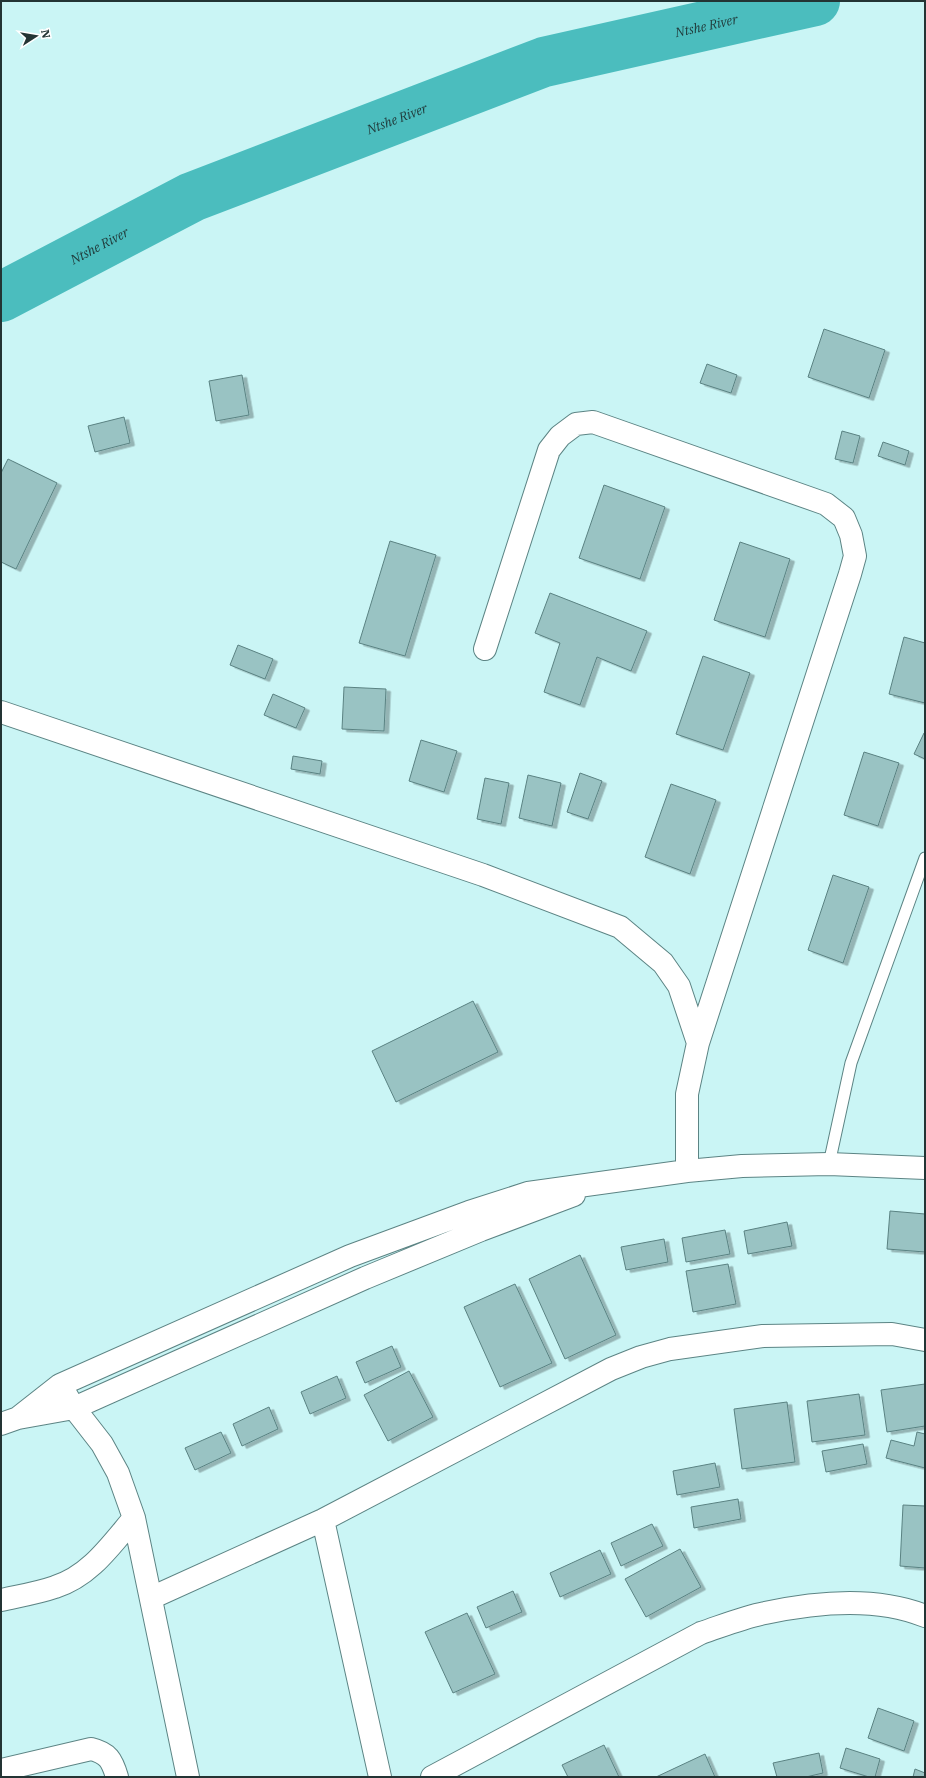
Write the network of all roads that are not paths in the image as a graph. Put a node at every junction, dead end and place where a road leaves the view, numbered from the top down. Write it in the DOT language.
graph roads {
  1 [pos="485,649"];
  2 [pos="1,712"];
  3 [pos="925,858"];
  4 [pos="698,1043"];
  5 [pos="829,1164"];
  6 [pos="925,1168"];
  7 [pos="687,1172"];
  8 [pos="603,1184"];
  9 [pos="925,1340"];
  10 [pos="60,1385"];
  11 [pos="74,1408"];
  12 [pos="10,1421"];
  13 [pos="134,1518"];
  14 [pos="322,1520"];
  15 [pos="151,1598"];
  16 [pos="1,1600"];
  17 [pos="925,1616"];
  18 [pos="1,1770"];
  19 [pos="117,1777"];
  20 [pos="188,1777"];
  21 [pos="380,1777"];
  22 [pos="432,1777"];
  1 -- 4 [label="street"];
  2 -- 4 [label="street"];
  3 -- 5 [label="lane"];
  4 -- 7 [label="street"];
  5 -- 6 [label="street"];
  5 -- 7 [label="street"];
  7 -- 8 [label="street"];
  8 -- 10 [label="street"];
  8 -- 11 [label="street"];
  9 -- 14 [label="street"];
  10 -- 11 [label="street"];
  10 -- 12 [label="street"];
  11 -- 12 [label="street"];
  11 -- 13 [label="street"];
  13 -- 15 [label="street"];
  13 -- 16 [label="street"];
  14 -- 15 [label="street"];
  14 -- 21 [label="street"];
  15 -- 20 [label="street"];
  17 -- 22 [label="street"];
  18 -- 19 [label="street"];
}
